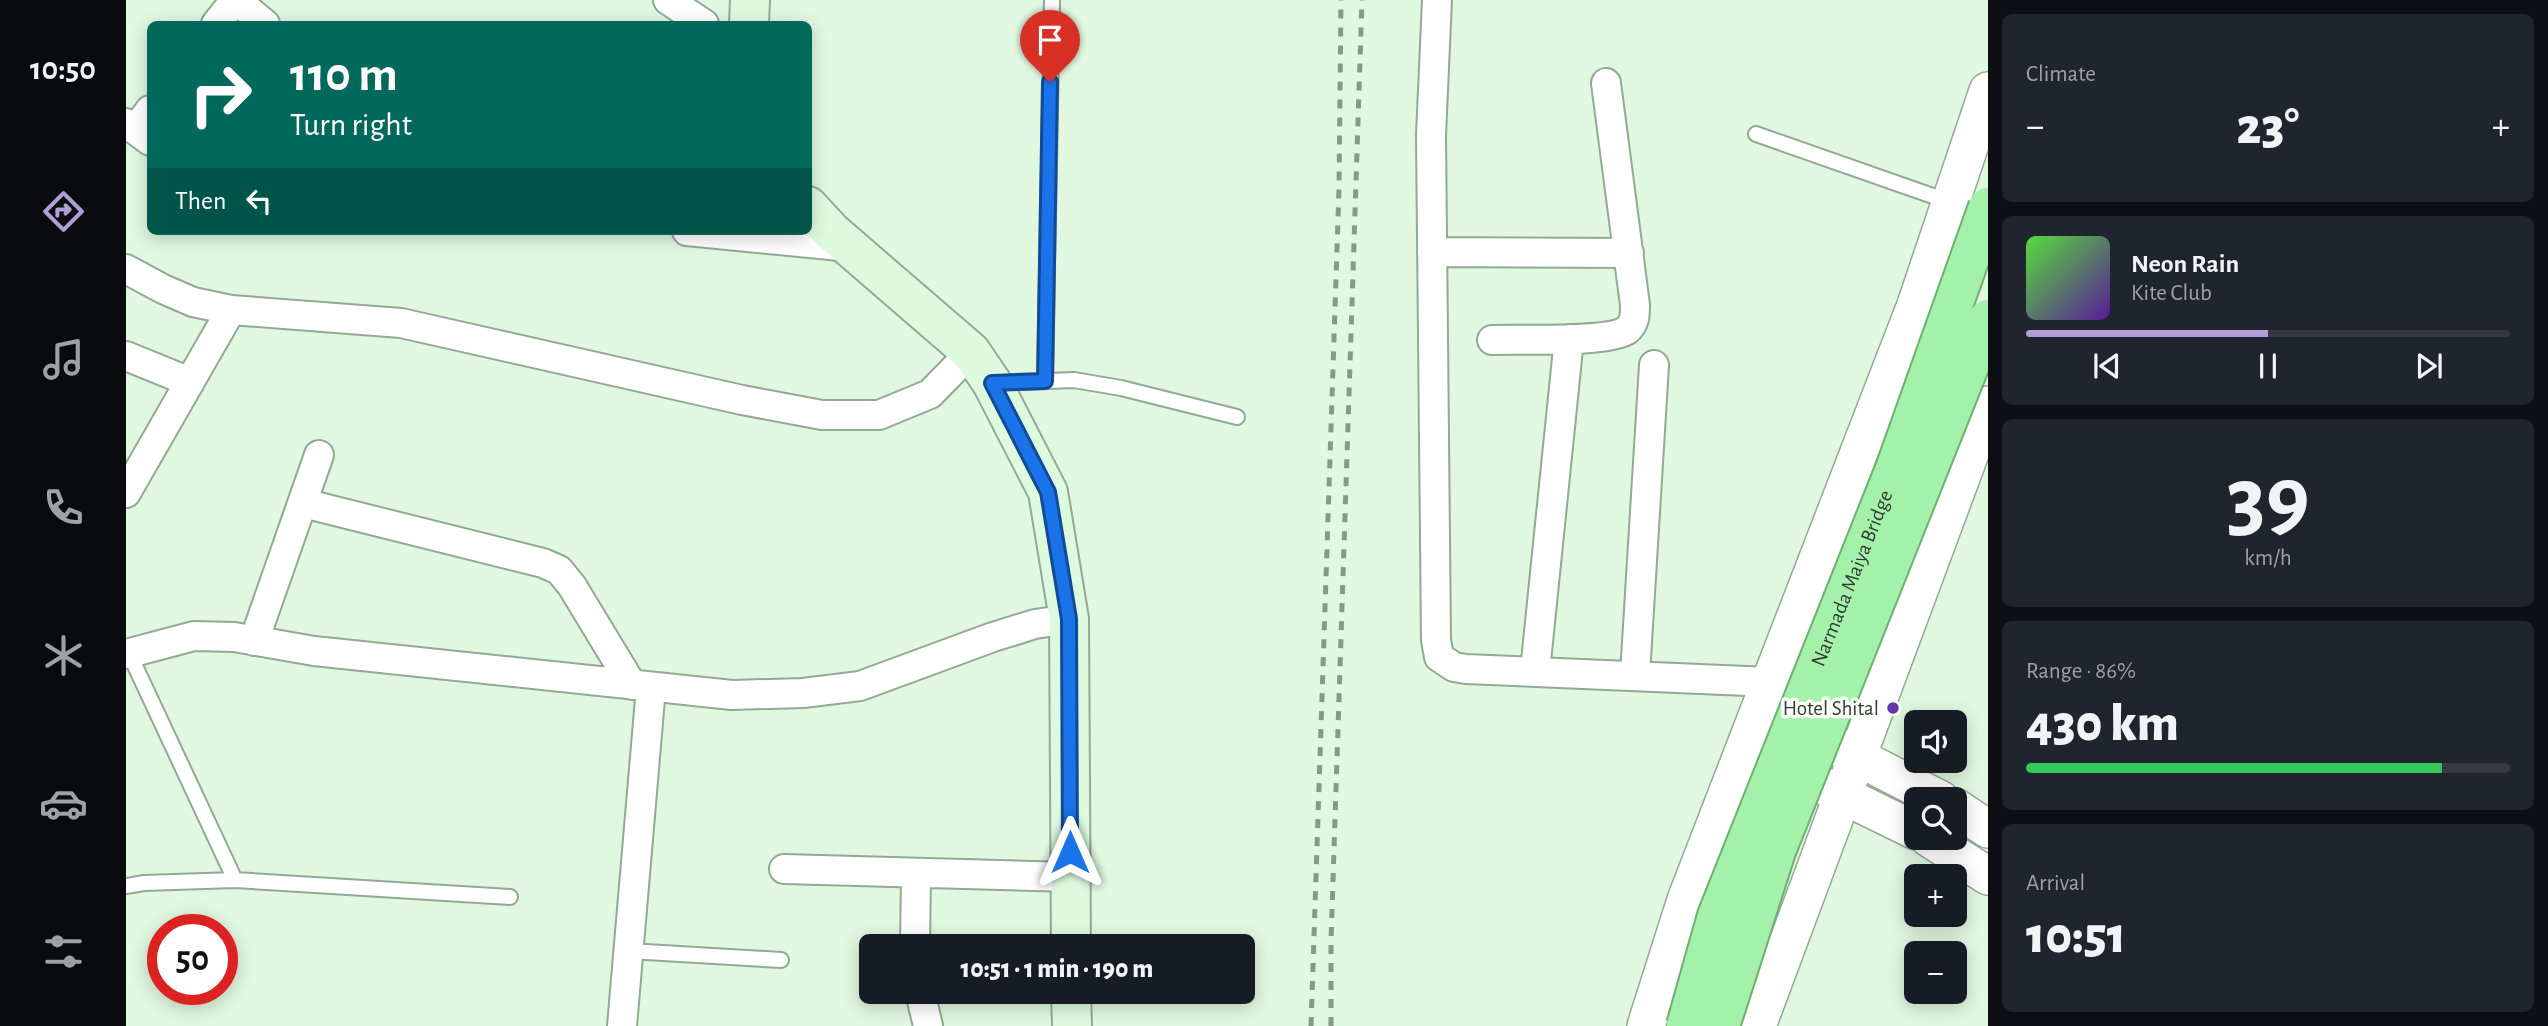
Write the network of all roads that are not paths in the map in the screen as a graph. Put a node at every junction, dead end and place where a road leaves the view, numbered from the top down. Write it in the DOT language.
graph roads {
  1 [pos="235,0"];
  2 [pos="668,0"];
  3 [pos="750,0"];
  4 [pos="1052,0"];
  5 [pos="1437,0"];
  6 [pos="218,21"];
  7 [pos="261,21"];
  8 [pos="700,21"];
  9 [pos="749,21"];
  10 [pos="1606,83"];
  11 [pos="1988,91"];
  12 [pos="1756,134"];
  13 [pos="1950,202"];
  14 [pos="1988,207"];
  15 [pos="812,210"];
  16 [pos="728,235"];
  17 [pos="850,247"];
  18 [pos="1432,252"];
  19 [pos="1629,253"];
  20 [pos="126,269"];
  21 [pos="231,310"];
  22 [pos="1988,319"];
  23 [pos="1569,339"];
  24 [pos="1492,340"];
  25 [pos="971,352"];
  26 [pos="126,356"];
  27 [pos="1654,365"];
  28 [pos="1045,381"];
  29 [pos="190,382"];
  30 [pos="992,383"];
  31 [pos="1988,405"];
  32 [pos="1237,417"];
  33 [pos="319,455"];
  34 [pos="126,493"];
  35 [pos="303,503"];
  36 [pos="1069,619"];
  37 [pos="254,641"];
  38 [pos="128,653"];
  39 [pos="1535,671"];
  40 [pos="1635,675"];
  41 [pos="641,686"];
  42 [pos="1766,692"];
  43 [pos="1746,745"];
  44 [pos="1856,758"];
  45 [pos="1918,787"];
  46 [pos="1841,796"];
  47 [pos="1967,815"];
  48 [pos="1904,825"];
  49 [pos="1988,828"];
  50 [pos="1948,850"];
  51 [pos="784,869"];
  52 [pos="916,873"];
  53 [pos="1988,876"];
  54 [pos="1070,877"];
  55 [pos="235,880"];
  56 [pos="126,886"];
  57 [pos="510,897"];
  58 [pos="915,934"];
  59 [pos="1071,934"];
  60 [pos="629,951"];
  61 [pos="782,960"];
  62 [pos="923,1004"];
  63 [pos="1071,1004"];
  64 [pos="622,1026"];
  65 [pos="928,1026"];
  66 [pos="1072,1026"];
  67 [pos="1646,1026"];
  68 [pos="1686,1026"];
  69 [pos="1720,1026"];
  70 [pos="1757,1026"];
  1 -- 6 [label="street"];
  1 -- 7 [label="street"];
  2 -- 8 [label="street"];
  3 -- 9 [label="main road"];
  4 -- 28 [label="lane"];
  5 -- 18 [label="street"];
  10 -- 19 [label="street"];
  11 -- 13 [label="street"];
  12 -- 13 [label="lane"];
  13 -- 42 [label="street"];
  14 -- 68 [label="highway, Narmada Maiya Bridge, bridge"];
  15 -- 17 [label="main road"];
  16 -- 17 [label="street"];
  17 -- 25 [label="main road"];
  18 -- 19 [label="street"];
  18 -- 39 [label="street"];
  19 -- 23 [label="street"];
  20 -- 21 [label="street"];
  21 -- 25 [label="street"];
  21 -- 29 [label="street"];
  22 -- 69 [label="highway, bridge"];
  23 -- 24 [label="street"];
  23 -- 39 [label="street"];
  25 -- 30 [label="main road"];
  26 -- 29 [label="street"];
  27 -- 40 [label="street"];
  28 -- 30 [label="lane"];
  28 -- 32 [label="lane"];
  29 -- 34 [label="street"];
  30 -- 36 [label="main road"];
  31 -- 44 [label="street"];
  33 -- 35 [label="street"];
  35 -- 37 [label="street"];
  35 -- 41 [label="street"];
  36 -- 41 [label="street"];
  36 -- 54 [label="main road"];
  37 -- 38 [label="street"];
  37 -- 41 [label="street"];
  38 -- 55 [label="lane"];
  39 -- 40 [label="street"];
  40 -- 42 [label="street"];
  41 -- 60 [label="street"];
  42 -- 43 [label="street"];
  42 -- 44 [label="street"];
  43 -- 46 [label="street"];
  43 -- 67 [label="street"];
  44 -- 45 [label="street"];
  44 -- 46 [label="street"];
  46 -- 48 [label="street"];
  46 -- 70 [label="street"];
  47 -- 49 [label="street"];
  50 -- 53 [label="street"];
  51 -- 52 [label="street"];
  52 -- 54 [label="street"];
  52 -- 58 [label="street"];
  54 -- 59 [label="main road"];
  55 -- 56 [label="lane"];
  55 -- 57 [label="lane"];
  60 -- 61 [label="lane"];
  60 -- 64 [label="street"];
  62 -- 65 [label="street"];
  63 -- 66 [label="main road"];
}
